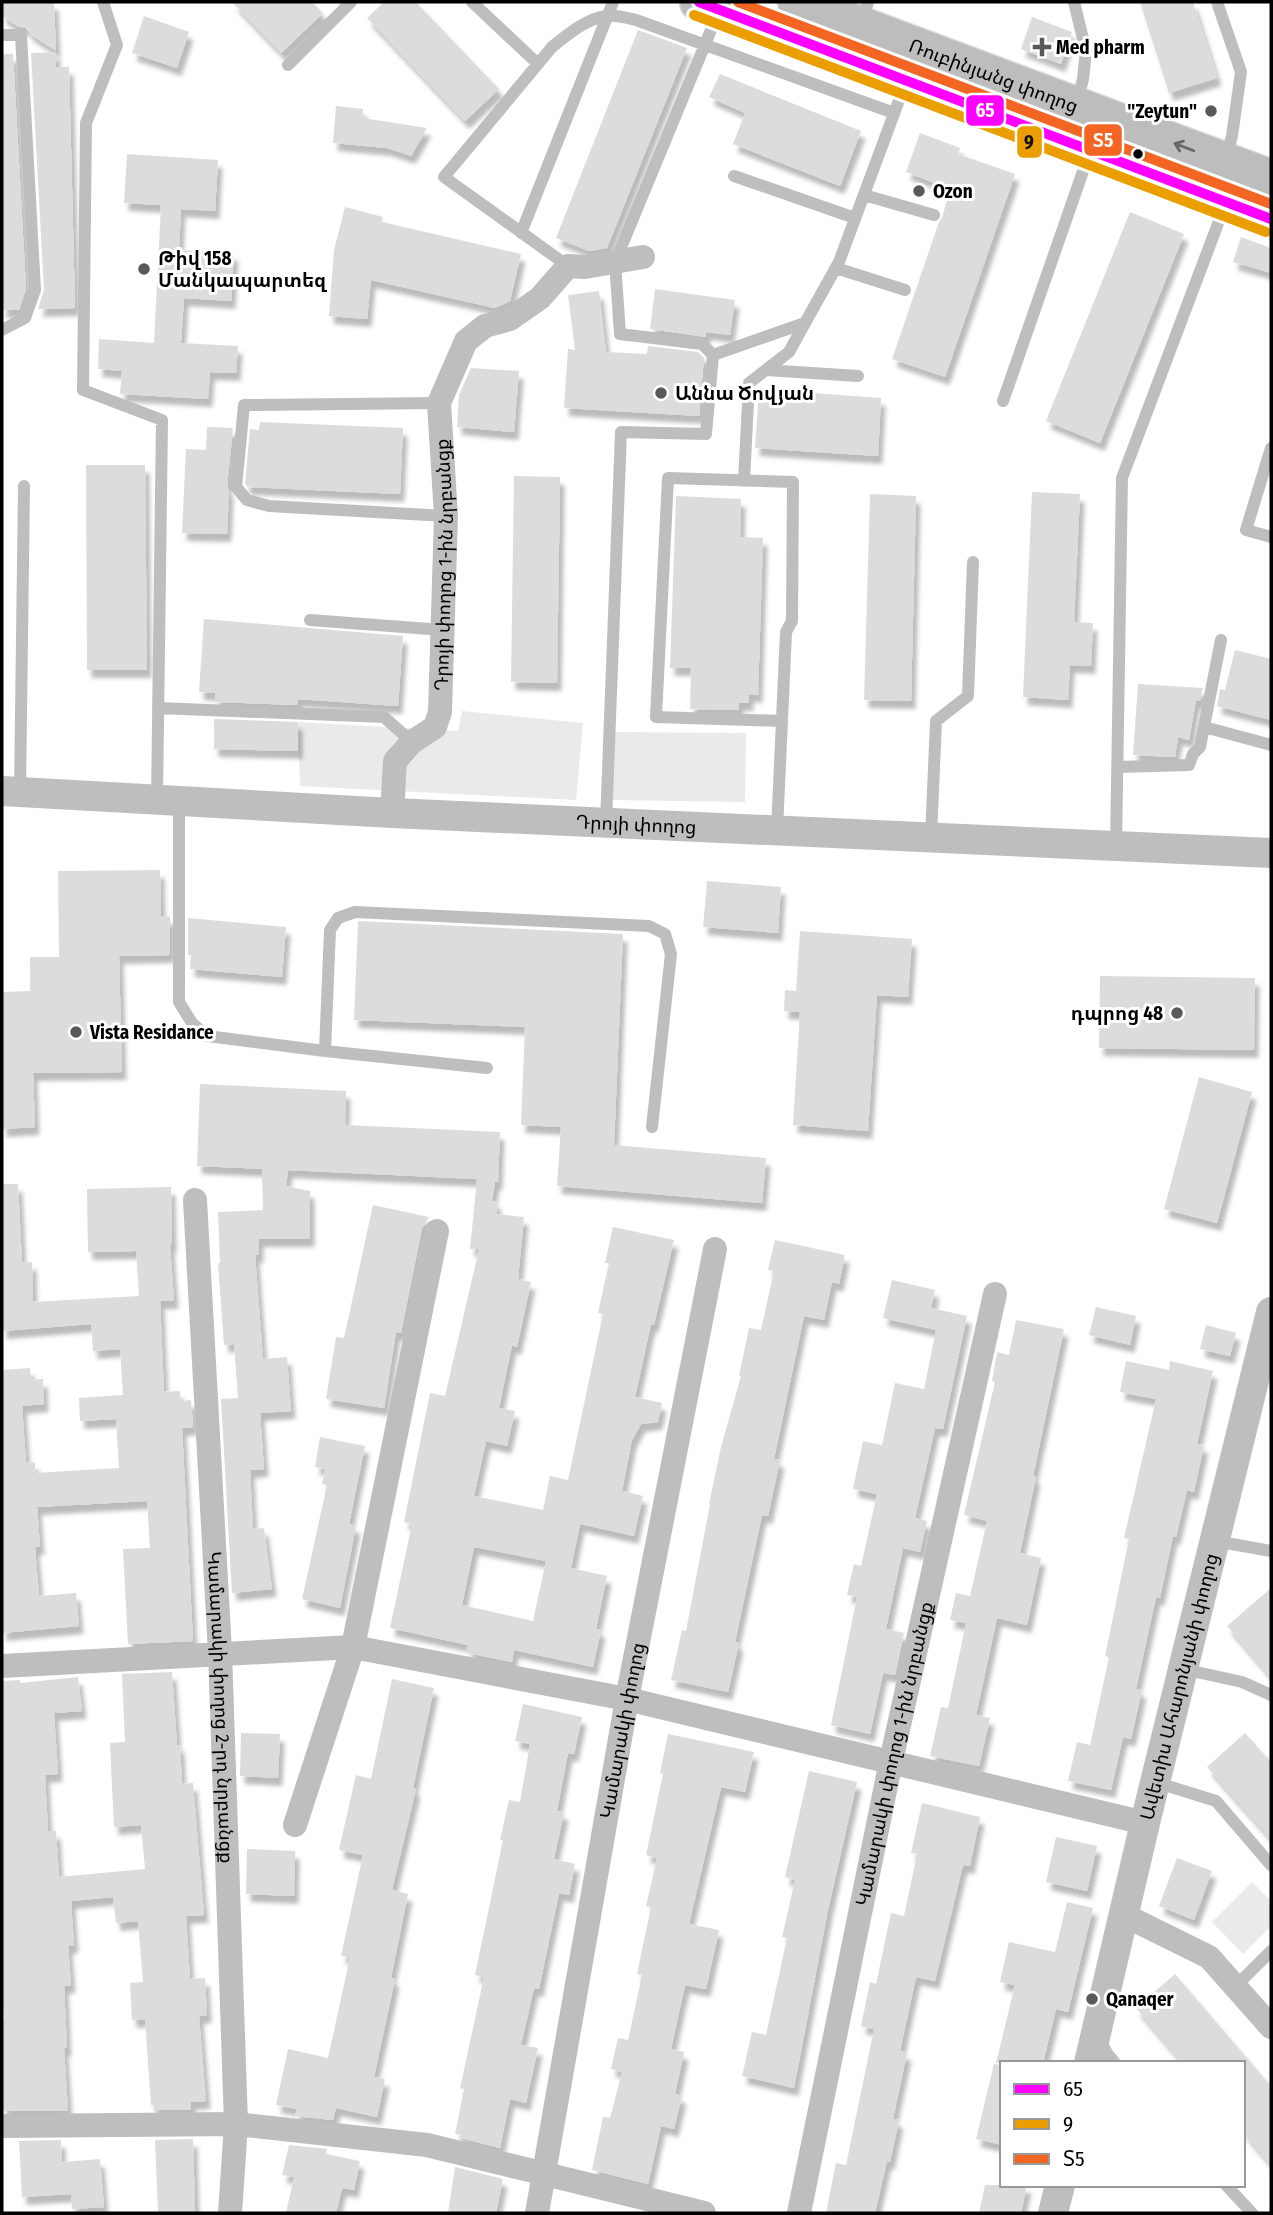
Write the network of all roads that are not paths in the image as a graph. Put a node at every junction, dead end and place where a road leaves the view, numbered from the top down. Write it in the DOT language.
graph roads {
  1 [pos="103,2"];
  2 [pos="351,2"];
  3 [pos="472,2"];
  4 [pos="613,2"];
  5 [pos="797,2"];
  6 [pos="1074,2"];
  7 [pos="1217,2"];
  8 [pos="864,14"];
  9 [pos="607,16"];
  10 [pos="708,18"];
  11 [pos="2,35"];
  12 [pos="538,64"];
  13 [pos="288,65"];
  14 [pos="900,96"];
  15 [pos="1076,106"];
  16 [pos="1091,150"];
  17 [pos="1225,162"];
  18 [pos="734,176"];
  19 [pos="1271,179"];
  20 [pos="864,195"];
  21 [pos="1226,201"];
  22 [pos="934,215"];
  23 [pos="855,218"];
  24 [pos="1271,219"];
  25 [pos="521,233"];
  26 [pos="643,257"];
  27 [pos="615,262"];
  28 [pos="568,266"];
  29 [pos="836,268"];
  30 [pos="905,289"];
  31 [pos="805,323"];
  32 [pos="2,330"];
  33 [pos="713,355"];
  34 [pos="766,370"];
  35 [pos="858,376"];
  36 [pos="1003,401"];
  37 [pos="439,403"];
  38 [pos="1271,448"];
  39 [pos="744,481"];
  40 [pos="24,486"];
  41 [pos="446,516"];
  42 [pos="1271,537"];
  43 [pos="973,562"];
  44 [pos="310,620"];
  45 [pos="443,630"];
  46 [pos="1221,640"];
  47 [pos="158,708"];
  48 [pos="782,721"];
  49 [pos="1204,727"];
  50 [pos="412,742"];
  51 [pos="1271,745"];
  52 [pos="1118,767"];
  53 [pos="11,791"];
  54 [pos="168,799"];
  55 [pos="392,814"];
  56 [pos="606,823"];
  57 [pos="777,831"];
  58 [pos="931,838"];
  59 [pos="1116,846"];
  60 [pos="1271,853"];
  61 [pos="325,1051"];
  62 [pos="487,1068"];
  63 [pos="652,1127"];
  64 [pos="195,1200"];
  65 [pos="437,1231"];
  66 [pos="715,1249"];
  67 [pos="995,1294"];
  68 [pos="1271,1312"];
  69 [pos="1215,1541"];
  70 [pos="1271,1551"];
  71 [pos="353,1647"];
  72 [pos="220,1652"];
  73 [pos="2,1666"];
  74 [pos="1183,1669"];
  75 [pos="1271,1695"];
  76 [pos="627,1699"];
  77 [pos="891,1761"];
  78 [pos="1155,1782"];
  79 [pos="1145,1823"];
  80 [pos="295,1825"];
  81 [pos="1271,1865"];
  82 [pos="1124,1915"];
  83 [pos="1271,1951"];
  84 [pos="1235,1987"];
  85 [pos="1271,2027"];
  86 [pos="1096,2031"];
  87 [pos="1088,2061"];
  88 [pos="1113,2061"];
  89 [pos="236,2124"];
  90 [pos="2,2126"];
  91 [pos="544,2174"];
  92 [pos="1060,2187"];
  93 [pos="1228,2187"];
  94 [pos="230,2213"];
  95 [pos="537,2213"];
  96 [pos="704,2213"];
  97 [pos="799,2213"];
  98 [pos="1053,2213"];
  99 [pos="1252,2213"];
  1 -- 47 [label="lane"];
  2 -- 13 [label="lane"];
  3 -- 12 [label="lane"];
  4 -- 9 [label="lane"];
  5 -- 8 [label="main road, Ռուբինյանց փողոց"];
  6 -- 15 [label="lane"];
  7 -- 17 [label="lane"];
  8 -- 15 [label="main road, Ռուբինյանց փողոց"];
  9 -- 10 [label="lane"];
  9 -- 12 [label="lane"];
  9 -- 25 [label="lane"];
  10 -- 14 [label="main road, Ռուբինյանց փողոց"];
  10 -- 27 [label="lane"];
  11 -- 32 [label="lane"];
  12 -- 25 [label="lane"];
  14 -- 16 [label="main road, Ռուբինյանց փողոց"];
  14 -- 20 [label="lane"];
  17 -- 15 [label="main road, Ռուբինյանց փողոց, one-way"];
  16 -- 21 [label="main road, Ռուբինյանց փողոց"];
  16 -- 36 [label="lane"];
  17 -- 19 [label="main road, Ռուբինյանց փողոց"];
  18 -- 23 [label="lane"];
  20 -- 22 [label="lane"];
  20 -- 23 [label="lane"];
  21 -- 24 [label="main road, Ռուբինյանց փողոց"];
  21 -- 52 [label="lane"];
  23 -- 29 [label="lane"];
  25 -- 28 [label="lane"];
  26 -- 27 [label="street"];
  27 -- 28 [label="street"];
  27 -- 33 [label="lane"];
  28 -- 37 [label="street, Դրոյի փողոց 1-ին նրբանցք"];
  29 -- 30 [label="lane"];
  29 -- 31 [label="lane"];
  31 -- 33 [label="lane"];
  31 -- 34 [label="lane"];
  33 -- 56 [label="lane"];
  34 -- 35 [label="lane"];
  34 -- 39 [label="lane"];
  37 -- 41 [label="street, Դրոյի փողոց 1-ին նրբանցք"];
  37 -- 41 [label="lane"];
  38 -- 42 [label="lane"];
  39 -- 48 [label="lane"];
  39 -- 48 [label="lane"];
  40 -- 53 [label="lane"];
  41 -- 45 [label="street, Դրոյի փողոց 1-ին նրբանցք"];
  43 -- 58 [label="lane"];
  44 -- 45 [label="lane"];
  45 -- 50 [label="street, Դրոյի փողոց 1-ին նրբանցք"];
  46 -- 49 [label="lane"];
  47 -- 50 [label="lane"];
  47 -- 54 [label="lane"];
  48 -- 57 [label="lane"];
  49 -- 51 [label="lane"];
  49 -- 52 [label="lane"];
  50 -- 55 [label="street, Դրոյի փողոց 1-ին նրբանցք"];
  52 -- 59 [label="lane"];
  53 -- 54 [label="street, Դրոյի փողոց"];
  54 -- 55 [label="street, Դրոյի փողոց"];
  54 -- 61 [label="lane"];
  55 -- 56 [label="street, Դրոյի փողոց"];
  56 -- 57 [label="street, Դրոյի փողոց"];
  57 -- 58 [label="street, Դրոյի փողոց"];
  58 -- 59 [label="street, Դրոյի փողոց"];
  59 -- 60 [label="street, Դրոյի փողոց"];
  61 -- 62 [label="lane"];
  61 -- 63 [label="lane"];
  64 -- 72 [label="street, Կամարակի փողոց 2-րդ նրբանցք"];
  65 -- 71 [label="street"];
  66 -- 76 [label="street, Կամարակի փողոց"];
  67 -- 77 [label="street, Կամարակի փողոց 1-ին նրբանցք"];
  68 -- 69 [label="street, Ավետիս Ահարոնյանի փողոց"];
  69 -- 70 [label="lane"];
  69 -- 74 [label="street, Ավետիս Ահարոնյանի փողոց"];
  71 -- 72 [label="street"];
  71 -- 76 [label="street"];
  71 -- 80 [label="street"];
  72 -- 73 [label="street"];
  72 -- 89 [label="street, Կամարակի փողոց 2-րդ նրբանցք"];
  74 -- 75 [label="lane"];
  74 -- 78 [label="street, Ավետիս Ահարոնյանի փողոց"];
  76 -- 77 [label="street"];
  76 -- 91 [label="street, Կամարակի փողոց"];
  77 -- 79 [label="street"];
  77 -- 97 [label="street, Կամարակի փողոց 1-ին նրբանցք"];
  78 -- 79 [label="street, Ավետիս Ահարոնյանի փողոց"];
  78 -- 81 [label="lane"];
  79 -- 82 [label="street, Ավետիս Ահարոնյանի փողոց"];
  82 -- 84 [label="street"];
  82 -- 86 [label="street, Ավետիս Ահարոնյանի փողոց"];
  83 -- 84 [label="lane"];
  84 -- 85 [label="street"];
  86 -- 87 [label="street, Ավետիս Ահարոնյանի փողոց"];
  86 -- 88 [label="lane"];
  89 -- 90 [label="street"];
  89 -- 91 [label="street"];
  89 -- 94 [label="street, Կամարակի փողոց 2-րդ նրբանցք"];
  91 -- 95 [label="street, Կամարակի փողոց"];
  91 -- 96 [label="street"];
  92 -- 98 [label="street"];
  93 -- 99 [label="lane"];
}
